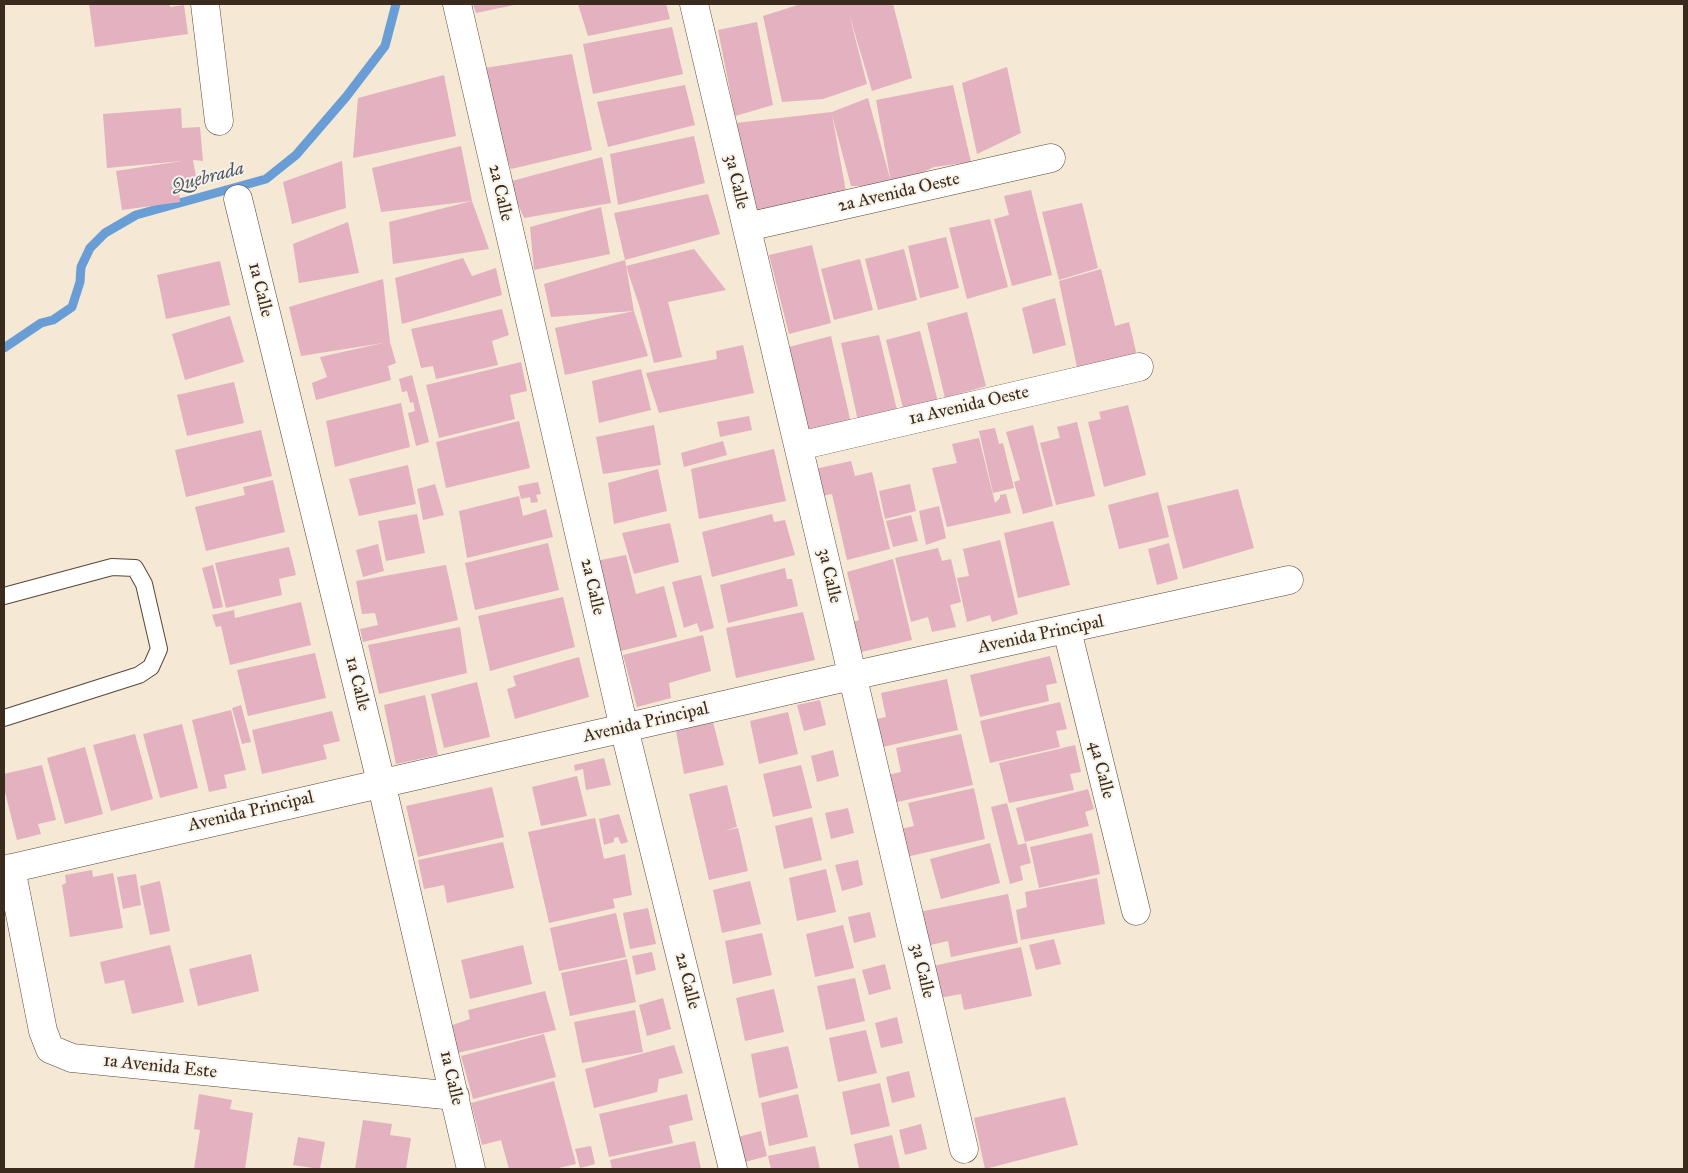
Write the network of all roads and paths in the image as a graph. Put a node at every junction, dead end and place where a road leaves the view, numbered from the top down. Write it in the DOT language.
graph roads {
  1 [pos="205,4"];
  2 [pos="457,4"];
  3 [pos="695,4"];
  4 [pos="219,122"];
  5 [pos="1051,158"];
  6 [pos="238,199"];
  7 [pos="747,227"];
  8 [pos="1139,366"];
  9 [pos="799,446"];
  10 [pos="1289,580"];
  11 [pos="4,596"];
  12 [pos="1067,630"];
  13 [pos="852,676"];
  14 [pos="4,718"];
  15 [pos="624,728"];
  16 [pos="381,782"];
  17 [pos="7,869"];
  18 [pos="1136,911"];
  19 [pos="455,1096"];
  20 [pos="964,1149"];
  21 [pos="471,1169"];
  22 [pos="733,1169"];
  1 -- 4 [label="street"];
  2 -- 15 [label="street, 2a Calle"];
  3 -- 7 [label="street, 3a Calle"];
  5 -- 7 [label="street, 2a Avenida Oeste"];
  6 -- 16 [label="street, 1a Calle"];
  7 -- 9 [label="street, 3a Calle"];
  8 -- 9 [label="street, 1a Avenida Oeste"];
  9 -- 13 [label="street, 3a Calle"];
  10 -- 12 [label="street, Avenida Principal"];
  11 -- 14 [label="lane"];
  12 -- 13 [label="street, Avenida Principal"];
  12 -- 18 [label="street, 4a Calle"];
  13 -- 15 [label="street, Avenida Principal"];
  13 -- 20 [label="street, 3a Calle"];
  15 -- 16 [label="street, Avenida Principal"];
  15 -- 22 [label="street, 2a Calle"];
  16 -- 17 [label="street, Avenida Principal"];
  16 -- 19 [label="street, 1a Calle"];
  17 -- 19 [label="street, 1a Avenida Este"];
  19 -- 21 [label="street, 1a Calle"];
}
